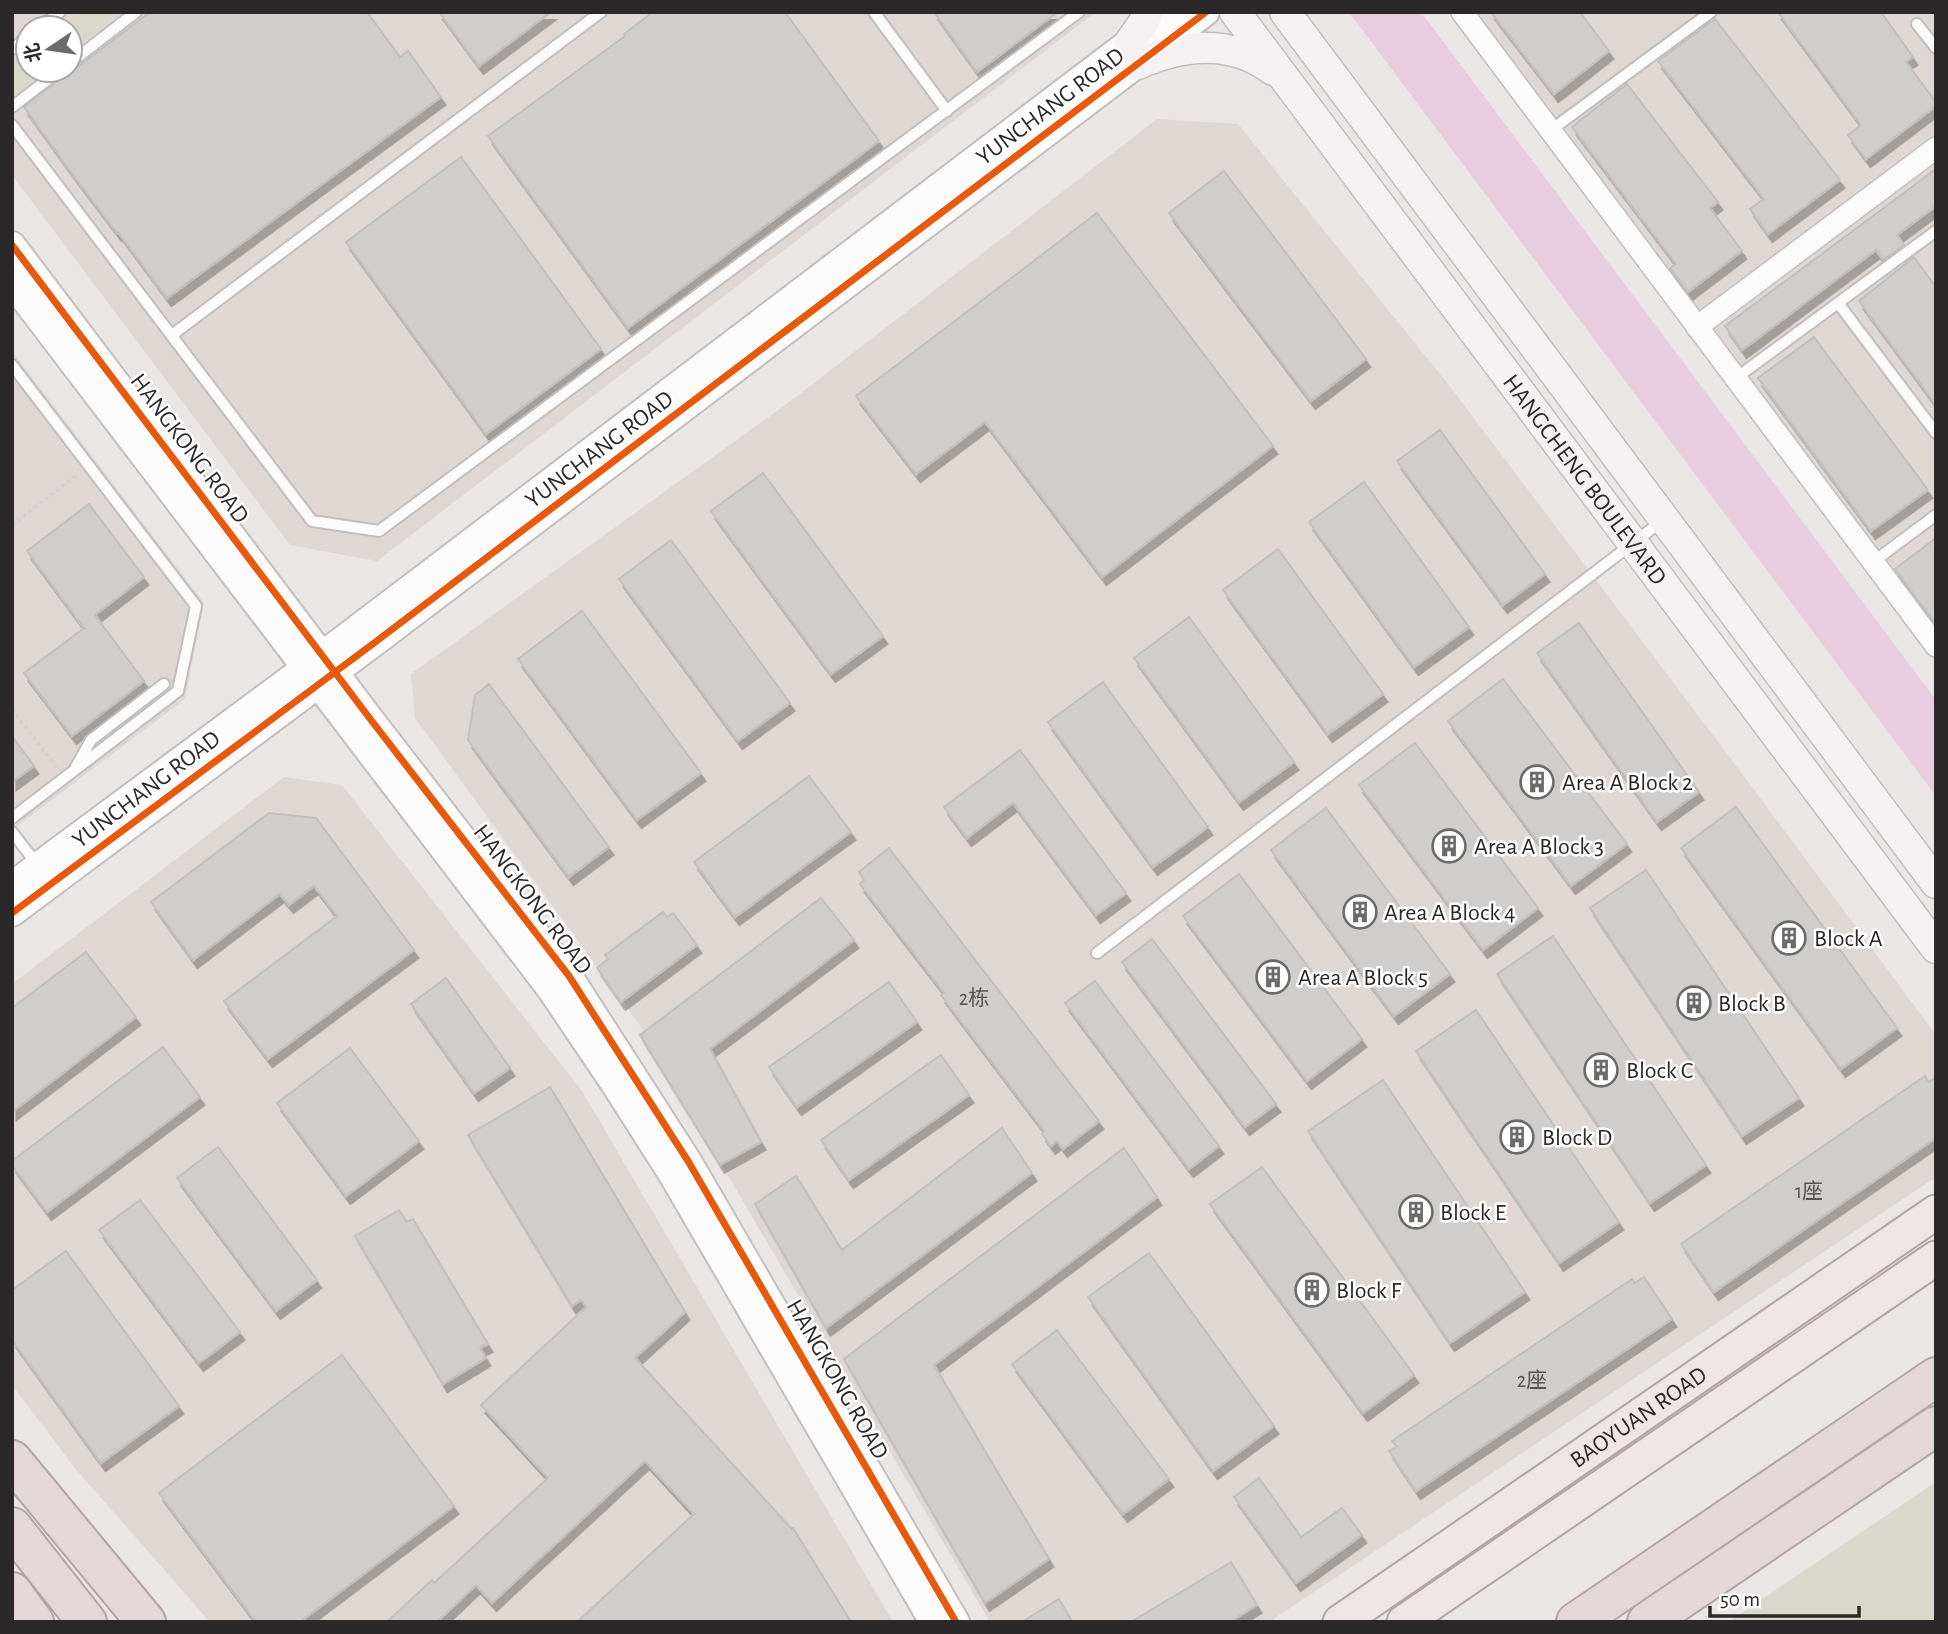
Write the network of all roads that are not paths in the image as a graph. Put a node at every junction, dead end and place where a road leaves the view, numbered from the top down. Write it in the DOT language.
graph roads {
  1 [pos="136,12"];
  2 [pos="601,12"];
  3 [pos="874,12"];
  4 [pos="1079,12"];
  5 [pos="1147,12"];
  6 [pos="1169,12"];
  7 [pos="1206,12"];
  8 [pos="1235,12"];
  9 [pos="1285,12"];
  10 [pos="1462,12"];
  11 [pos="1711,12"];
  12 [pos="1917,24"];
  13 [pos="1936,48"];
  14 [pos="84,51"];
  15 [pos="1134,53"];
  16 [pos="1285,79"];
  17 [pos="42,84"];
  18 [pos="12,107"];
  19 [pos="947,111"];
  20 [pos="12,125"];
  21 [pos="1551,130"];
  22 [pos="1936,148"];
  23 [pos="1936,232"];
  24 [pos="12,245"];
  25 [pos="12,283"];
  26 [pos="1838,303"];
  27 [pos="1697,327"];
  28 [pos="172,335"];
  29 [pos="12,365"];
  30 [pos="1736,378"];
  31 [pos="1936,433"];
  32 [pos="1936,515"];
  33 [pos="1665,519"];
  34 [pos="1633,542"];
  35 [pos="1873,562"];
  36 [pos="1936,646"];
  37 [pos="320,670"];
  38 [pos="164,684"];
  39 [pos="69,775"];
  40 [pos="12,818"];
  41 [pos="12,832"];
  42 [pos="44,875"];
  43 [pos="1936,883"];
  44 [pos="12,885"];
  45 [pos="12,913"];
  46 [pos="1936,948"];
  47 [pos="1097,953"];
  48 [pos="1936,1212"];
  49 [pos="1936,1258"];
  50 [pos="1936,1377"];
  51 [pos="1936,1426"];
  52 [pos="12,1460"];
  53 [pos="12,1515"];
  54 [pos="12,1527"];
  55 [pos="12,1592"];
  56 [pos="34,1622"];
  57 [pos="89,1622"];
  58 [pos="146,1622"];
  59 [pos="933,1622"];
  60 [pos="956,1622"];
  61 [pos="1340,1622"];
  62 [pos="1404,1622"];
  63 [pos="1576,1622"];
  64 [pos="1647,1622"];
  1 -- 14 [label="lane"];
  2 -- 28 [label="lane"];
  3 -- 19 [label="lane"];
  4 -- 19 [label="lane"];
  5 -- 15 [label="main road"];
  6 -- 15 [label="street, YUNCHANG ROAD"];
  7 -- 15 [label="street, YUNCHANG ROAD"];
  8 -- 16 [label="main road, HANGCHENG BOULEVARD"];
  9 -- 33 [label="main road, HANGCHENG BOULEVARD"];
  10 -- 21 [label="street"];
  11 -- 21 [label="lane"];
  12 -- 13 [label="lane"];
  15 -- 16 [label="main road"];
  15 -- 37 [label="street, YUNCHANG ROAD"];
  16 -- 34 [label="main road, HANGCHENG BOULEVARD"];
  17 -- 18 [label="lane"];
  19 -- 28 [label="lane"];
  20 -- 28 [label="lane"];
  21 -- 27 [label="street"];
  22 -- 27 [label="street"];
  23 -- 26 [label="lane"];
  24 -- 37 [label="street, HANGKONG ROAD"];
  25 -- 37 [label="street, HANGKONG ROAD"];
  26 -- 30 [label="lane"];
  26 -- 31 [label="lane"];
  27 -- 30 [label="street"];
  29 -- 39 [label="lane"];
  30 -- 35 [label="street"];
  32 -- 35 [label="lane"];
  33 -- 34 [label="lane"];
  33 -- 43 [label="main road, HANGCHENG BOULEVARD"];
  34 -- 46 [label="main road, HANGCHENG BOULEVARD"];
  34 -- 47 [label="lane"];
  35 -- 36 [label="street"];
  37 -- 42 [label="street, YUNCHANG ROAD"];
  37 -- 59 [label="street, HANGKONG ROAD"];
  37 -- 60 [label="street, HANGKONG ROAD"];
  38 -- 39 [label="lane"];
  39 -- 40 [label="lane"];
  41 -- 42 [label="lane"];
  42 -- 44 [label="street, YUNCHANG ROAD"];
  42 -- 45 [label="street, YUNCHANG ROAD"];
  48 -- 61 [label="main road, BAOYUAN ROAD"];
  49 -- 62 [label="main road, BAOYUAN ROAD"];
  50 -- 63 [label="highway"];
  51 -- 64 [label="highway"];
  52 -- 58 [label="highway"];
  53 -- 57 [label="main road"];
  54 -- 57 [label="highway"];
  55 -- 56 [label="highway"];
}
